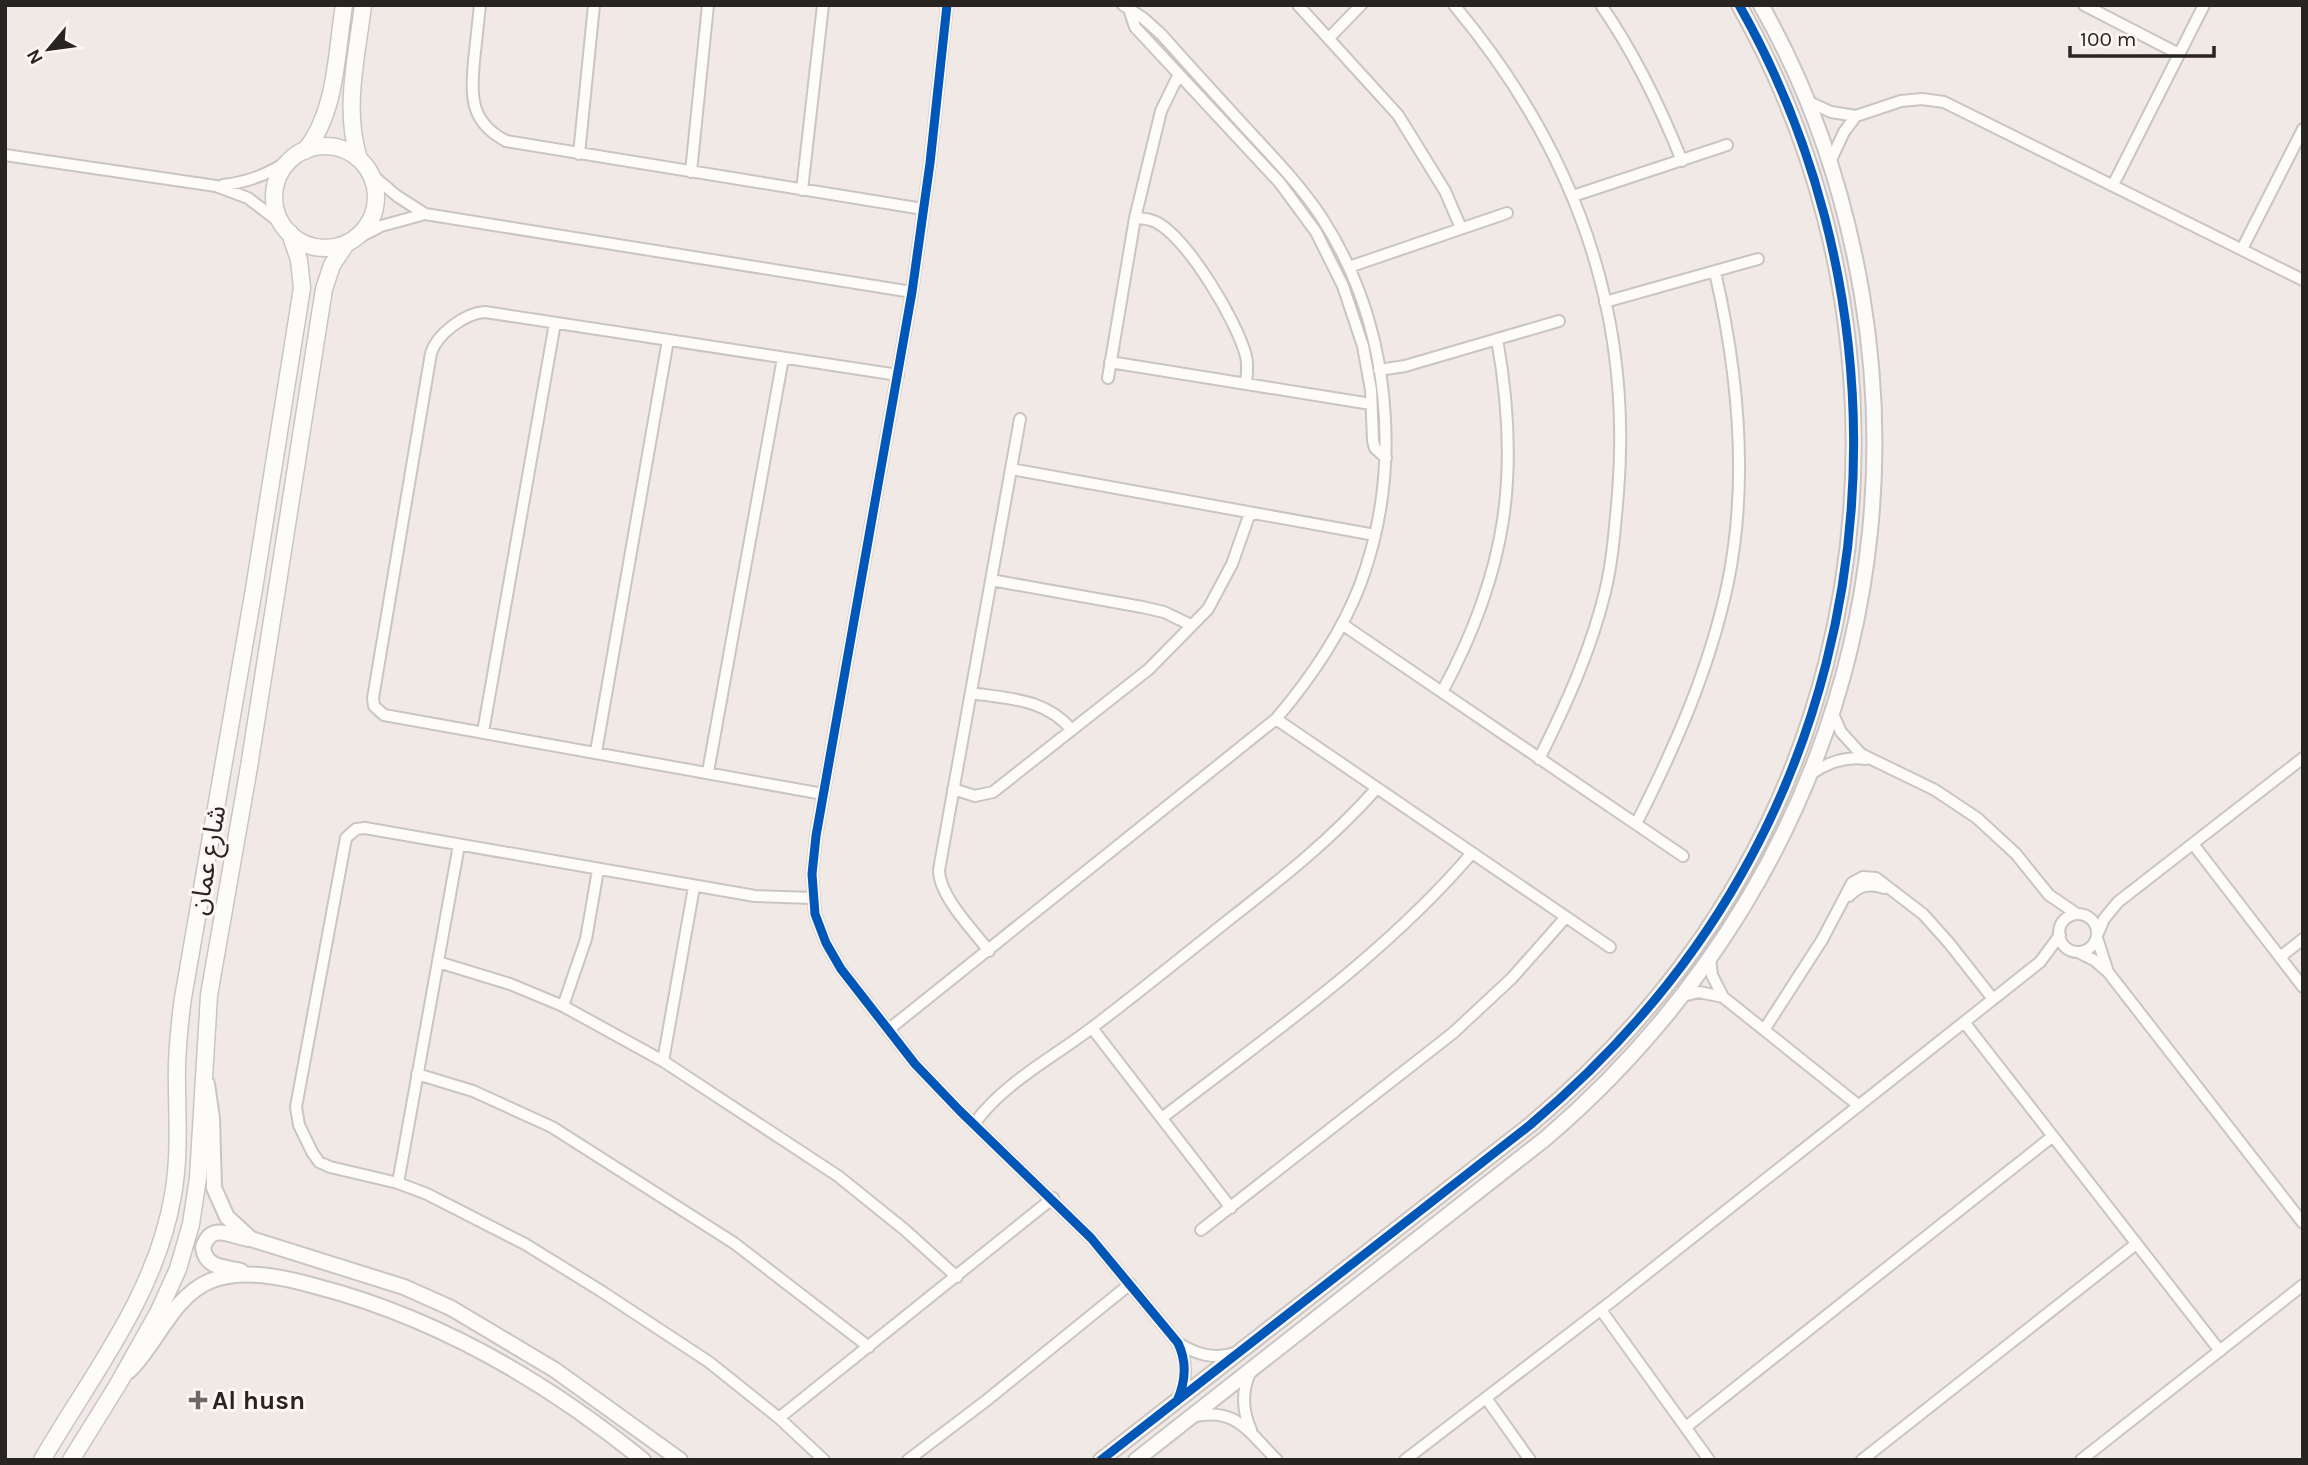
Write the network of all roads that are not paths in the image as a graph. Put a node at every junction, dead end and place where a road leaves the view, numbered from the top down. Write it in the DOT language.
graph roads {
  1 [pos="344,5"];
  2 [pos="363,5"];
  3 [pos="480,5"];
  4 [pos="594,5"];
  5 [pos="708,5"];
  6 [pos="823,5"];
  7 [pos="947,5"];
  8 [pos="1298,5"];
  9 [pos="1361,5"];
  10 [pos="1454,5"];
  11 [pos="1601,5"];
  12 [pos="1739,5"];
  13 [pos="1761,5"];
  14 [pos="2084,5"];
  15 [pos="2204,5"];
  16 [pos="1126,7"];
  17 [pos="1329,38"];
  18 [pos="2179,54"];
  19 [pos="1179,74"];
  20 [pos="1807,101"];
  21 [pos="1856,116"];
  22 [pos="2303,129"];
  23 [pos="1727,145"];
  24 [pos="299,154"];
  25 [pos="579,154"];
  26 [pos="5,155"];
  27 [pos="359,159"];
  28 [pos="1682,161"];
  29 [pos="1830,162"];
  30 [pos="691,172"];
  31 [pos="371,174"];
  32 [pos="2113,185"];
  33 [pos="216,186"];
  34 [pos="802,190"];
  35 [pos="1573,196"];
  36 [pos="923,209"];
  37 [pos="1507,213"];
  38 [pos="425,214"];
  39 [pos="1135,218"];
  40 [pos="1461,228"];
  41 [pos="286,229"];
  42 [pos="350,242"];
  43 [pos="2242,249"];
  44 [pos="1758,259"];
  45 [pos="1349,267"];
  46 [pos="1715,272"];
  47 [pos="2303,279"];
  48 [pos="912,292"];
  49 [pos="1605,302"];
  50 [pos="1559,321"];
  51 [pos="555,323"];
  52 [pos="1497,339"];
  53 [pos="668,340"];
  54 [pos="783,358"];
  55 [pos="1110,362"];
  56 [pos="1379,370"];
  57 [pos="898,375"];
  58 [pos="1108,378"];
  59 [pos="1246,383"];
  60 [pos="1371,404"];
  61 [pos="1020,419"];
  62 [pos="1386,458"];
  63 [pos="1011,469"];
  64 [pos="1250,513"];
  65 [pos="1375,535"];
  66 [pos="991,580"];
  67 [pos="1342,624"];
  68 [pos="1191,625"];
  69 [pos="1442,692"];
  70 [pos="971,693"];
  71 [pos="1833,714"];
  72 [pos="1276,719"];
  73 [pos="1072,730"];
  74 [pos="482,732"];
  75 [pos="1799,748"];
  76 [pos="596,752"];
  77 [pos="2303,758"];
  78 [pos="1539,759"];
  79 [pos="1869,760"];
  80 [pos="708,772"];
  81 [pos="1811,774"];
  82 [pos="1377,788"];
  83 [pos="953,789"];
  84 [pos="823,794"];
  85 [pos="1799,802"];
  86 [pos="1636,824"];
  87 [pos="2193,844"];
  88 [pos="459,845"];
  89 [pos="1472,853"];
  90 [pos="1683,856"];
  91 [pos="598,870"];
  92 [pos="694,887"];
  93 [pos="2049,895"];
  94 [pos="812,898"];
  95 [pos="2118,902"];
  96 [pos="2079,914"];
  97 [pos="1566,918"];
  98 [pos="2060,931"];
  99 [pos="2097,935"];
  100 [pos="2303,939"];
  101 [pos="1610,947"];
  102 [pos="989,951"];
  103 [pos="2076,952"];
  104 [pos="2280,957"];
  105 [pos="1710,959"];
  106 [pos="438,962"];
  107 [pos="2040,962"];
  108 [pos="2108,972"];
  109 [pos="2303,987"];
  110 [pos="1683,996"];
  111 [pos="1723,997"];
  112 [pos="1993,999"];
  113 [pos="563,1006"];
  114 [pos="1964,1022"];
  115 [pos="1092,1028"];
  116 [pos="888,1030"];
  117 [pos="1764,1030"];
  118 [pos="663,1060"];
  119 [pos="203,1068"];
  120 [pos="417,1074"];
  121 [pos="1857,1105"];
  122 [pos="1162,1118"];
  123 [pos="974,1124"];
  124 [pos="2053,1136"];
  125 [pos="398,1183"];
  126 [pos="1053,1198"];
  127 [pos="1231,1208"];
  128 [pos="2303,1223"];
  129 [pos="1201,1230"];
  130 [pos="251,1239"];
  131 [pos="2136,1244"];
  132 [pos="254,1275"];
  133 [pos="957,1278"];
  134 [pos="1130,1284"];
  135 [pos="2303,1286"];
  136 [pos="1601,1310"];
  137 [pos="1178,1343"];
  138 [pos="869,1348"];
  139 [pos="2220,1351"];
  140 [pos="1240,1352"];
  141 [pos="1253,1368"];
  142 [pos="117,1386"];
  143 [pos="1486,1398"];
  144 [pos="1177,1401"];
  145 [pos="779,1418"];
  146 [pos="1190,1418"];
  147 [pos="1686,1427"];
  148 [pos="1252,1432"];
  149 [pos="42,1460"];
  150 [pos="71,1460"];
  151 [pos="643,1460"];
  152 [pos="680,1460"];
  153 [pos="824,1460"];
  154 [pos="908,1460"];
  155 [pos="1101,1460"];
  156 [pos="1136,1460"];
  157 [pos="1277,1460"];
  158 [pos="1405,1460"];
  159 [pos="1530,1460"];
  160 [pos="1709,1460"];
  161 [pos="1862,1460"];
  162 [pos="2081,1460"];
  1 -- 24 [label="main road"];
  2 -- 27 [label="main road"];
  3 -- 25 [label="street"];
  4 -- 25 [label="street"];
  5 -- 30 [label="street"];
  6 -- 34 [label="street"];
  7 -- 36 [label="street"];
  8 -- 17 [label="street"];
  9 -- 17 [label="street"];
  10 -- 35 [label="street"];
  11 -- 28 [label="street"];
  12 -- 75 [label="street"];
  13 -- 20 [label="street"];
  14 -- 18 [label="street"];
  15 -- 18 [label="street"];
  16 -- 19 [label="street"];
  16 -- 45 [label="street"];
  17 -- 40 [label="street"];
  18 -- 32 [label="street"];
  19 -- 39 [label="street"];
  19 -- 60 [label="street"];
  20 -- 21 [label="street"];
  20 -- 29 [label="street"];
  21 -- 29 [label="street"];
  21 -- 32 [label="street"];
  22 -- 43 [label="street"];
  23 -- 28 [label="street"];
  24 -- 27 [label="main road"];
  24 -- 33 [label="street"];
  24 -- 41 [label="main road"];
  25 -- 30 [label="street"];
  26 -- 33 [label="street"];
  27 -- 31 [label="main road"];
  28 -- 35 [label="street"];
  29 -- 71 [label="street"];
  30 -- 34 [label="street"];
  31 -- 38 [label="street"];
  31 -- 42 [label="main road"];
  32 -- 43 [label="street"];
  33 -- 41 [label="street"];
  34 -- 36 [label="street"];
  35 -- 49 [label="street"];
  36 -- 48 [label="street"];
  37 -- 40 [label="street"];
  38 -- 42 [label="street"];
  38 -- 48 [label="street"];
  39 -- 55 [label="street"];
  39 -- 59 [label="street"];
  40 -- 45 [label="street"];
  41 -- 42 [label="main road"];
  41 -- 149 [label="main road, شارع عمان"];
  42 -- 119 [label="main road, شارع عمان"];
  43 -- 47 [label="street"];
  44 -- 46 [label="street"];
  45 -- 56 [label="street"];
  46 -- 49 [label="street"];
  46 -- 86 [label="street"];
  48 -- 57 [label="street"];
  49 -- 78 [label="street"];
  50 -- 52 [label="street"];
  51 -- 53 [label="street"];
  51 -- 74 [label="street"];
  51 -- 74 [label="street"];
  52 -- 56 [label="street"];
  52 -- 69 [label="street"];
  53 -- 54 [label="street"];
  53 -- 76 [label="street"];
  54 -- 57 [label="street"];
  54 -- 80 [label="street"];
  55 -- 58 [label="street"];
  55 -- 59 [label="street"];
  56 -- 62 [label="street"];
  57 -- 84 [label="street"];
  59 -- 60 [label="street"];
  60 -- 62 [label="street"];
  61 -- 63 [label="street"];
  62 -- 65 [label="street"];
  63 -- 64 [label="street"];
  63 -- 66 [label="street"];
  64 -- 65 [label="street"];
  64 -- 68 [label="street"];
  65 -- 67 [label="street"];
  66 -- 68 [label="street"];
  66 -- 70 [label="street"];
  67 -- 69 [label="street"];
  67 -- 72 [label="street"];
  68 -- 73 [label="street"];
  69 -- 78 [label="street"];
  70 -- 73 [label="street"];
  70 -- 83 [label="street"];
  71 -- 79 [label="street"];
  71 -- 81 [label="street"];
  72 -- 82 [label="street"];
  72 -- 102 [label="street"];
  73 -- 83 [label="street"];
  74 -- 76 [label="street"];
  75 -- 85 [label="street"];
  75 -- 140 [label="street"];
  76 -- 80 [label="street"];
  77 -- 87 [label="street"];
  78 -- 86 [label="street"];
  79 -- 81 [label="street"];
  79 -- 93 [label="street"];
  80 -- 84 [label="street"];
  81 -- 85 [label="street"];
  82 -- 89 [label="street"];
  82 -- 115 [label="street"];
  83 -- 102 [label="street"];
  84 -- 94 [label="street"];
  85 -- 105 [label="street"];
  86 -- 90 [label="street"];
  87 -- 95 [label="street"];
  87 -- 104 [label="street"];
  88 -- 91 [label="street"];
  88 -- 106 [label="street"];
  88 -- 125 [label="street"];
  89 -- 97 [label="street"];
  89 -- 122 [label="street"];
  91 -- 92 [label="street"];
  91 -- 113 [label="street"];
  92 -- 94 [label="street"];
  92 -- 118 [label="street"];
  93 -- 96 [label="street"];
  93 -- 98 [label="street"];
  94 -- 116 [label="street"];
  95 -- 96 [label="street"];
  95 -- 99 [label="street"];
  96 -- 98 [label="street"];
  96 -- 99 [label="street"];
  97 -- 101 [label="street"];
  97 -- 127 [label="street"];
  98 -- 103 [label="street"];
  98 -- 107 [label="street"];
  99 -- 103 [label="street"];
  99 -- 108 [label="street"];
  100 -- 104 [label="street"];
  102 -- 116 [label="street"];
  103 -- 107 [label="street"];
  103 -- 108 [label="street"];
  104 -- 109 [label="street"];
  105 -- 110 [label="street"];
  105 -- 111 [label="street"];
  106 -- 113 [label="street"];
  106 -- 120 [label="street"];
  107 -- 112 [label="street"];
  108 -- 128 [label="street"];
  110 -- 111 [label="street"];
  110 -- 141 [label="street"];
  111 -- 117 [label="street"];
  112 -- 114 [label="street"];
  112 -- 117 [label="street"];
  113 -- 118 [label="street"];
  114 -- 121 [label="street"];
  114 -- 124 [label="street"];
  115 -- 122 [label="street"];
  115 -- 123 [label="street"];
  116 -- 123 [label="street"];
  117 -- 121 [label="street"];
  118 -- 133 [label="street"];
  119 -- 130 [label="street"];
  119 -- 142 [label="main road, شارع عمان"];
  120 -- 125 [label="street"];
  120 -- 138 [label="street"];
  121 -- 136 [label="street"];
  122 -- 127 [label="street"];
  123 -- 126 [label="street"];
  124 -- 131 [label="street"];
  124 -- 147 [label="street"];
  125 -- 145 [label="street"];
  126 -- 133 [label="street"];
  126 -- 134 [label="street"];
  127 -- 129 [label="street"];
  130 -- 132 [label="street"];
  130 -- 152 [label="street"];
  131 -- 139 [label="street"];
  131 -- 161 [label="street"];
  132 -- 142 [label="street"];
  132 -- 151 [label="street"];
  133 -- 138 [label="street"];
  134 -- 137 [label="street"];
  134 -- 154 [label="street"];
  135 -- 139 [label="street"];
  136 -- 143 [label="street"];
  136 -- 147 [label="street"];
  137 -- 140 [label="street"];
  137 -- 144 [label="street"];
  138 -- 145 [label="street"];
  139 -- 162 [label="street"];
  140 -- 144 [label="street"];
  141 -- 146 [label="street"];
  141 -- 148 [label="street"];
  142 -- 150 [label="main road, شارع عمان"];
  143 -- 158 [label="street"];
  143 -- 159 [label="street"];
  144 -- 155 [label="street"];
  145 -- 153 [label="street"];
  146 -- 148 [label="street"];
  146 -- 156 [label="street"];
  147 -- 160 [label="street"];
  148 -- 157 [label="street"];
}
